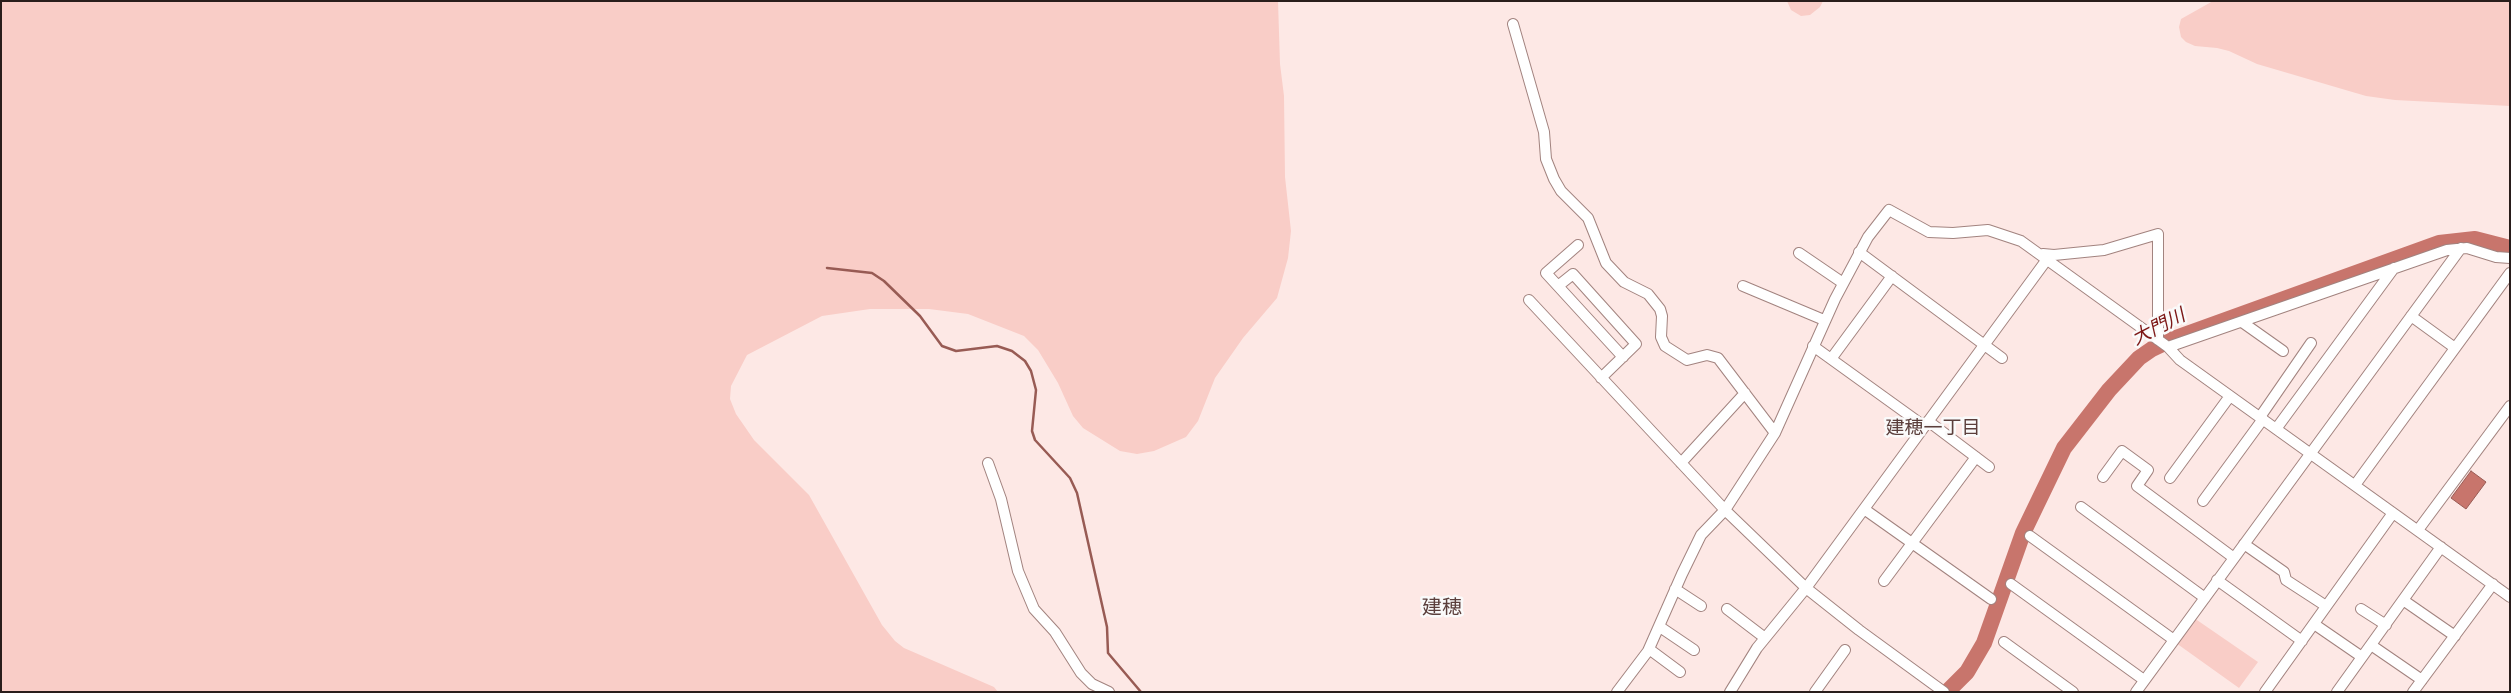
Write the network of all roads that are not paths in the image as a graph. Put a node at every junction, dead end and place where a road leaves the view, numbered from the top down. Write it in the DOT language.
graph roads {
  1 [pos="1513,24"];
  2 [pos="1578,245"];
  3 [pos="2461,248"];
  4 [pos="1798,252"];
  5 [pos="1859,252"];
  6 [pos="2044,255"];
  7 [pos="2510,258"];
  8 [pos="2394,268"];
  9 [pos="2510,273"];
  10 [pos="1892,276"];
  11 [pos="1843,283"];
  12 [pos="1558,286"];
  13 [pos="1743,286"];
  14 [pos="1529,300"];
  15 [pos="2411,316"];
  16 [pos="1824,320"];
  17 [pos="2242,322"];
  18 [pos="2158,340"];
  19 [pos="2311,343"];
  20 [pos="1985,344"];
  21 [pos="1814,346"];
  22 [pos="2168,347"];
  23 [pos="2455,348"];
  24 [pos="2283,351"];
  25 [pos="1623,357"];
  26 [pos="2002,358"];
  27 [pos="1831,359"];
  28 [pos="1601,378"];
  29 [pos="1745,393"];
  30 [pos="2230,396"];
  31 [pos="2510,406"];
  32 [pos="2261,418"];
  33 [pos="1926,424"];
  34 [pos="2276,429"];
  35 [pos="1775,433"];
  36 [pos="2310,453"];
  37 [pos="1976,456"];
  38 [pos="988,463"];
  39 [pos="1681,463"];
  40 [pos="1989,467"];
  41 [pos="2103,477"];
  42 [pos="2170,478"];
  43 [pos="2355,485"];
  44 [pos="2203,501"];
  45 [pos="2081,507"];
  46 [pos="1864,509"];
  47 [pos="1725,510"];
  48 [pos="2393,513"];
  49 [pos="2418,530"];
  50 [pos="2030,536"];
  51 [pos="1913,544"];
  52 [pos="2244,544"];
  53 [pos="2442,547"];
  54 [pos="2234,558"];
  55 [pos="2217,580"];
  56 [pos="1884,581"];
  57 [pos="2011,584"];
  58 [pos="2493,584"];
  59 [pos="1806,588"];
  60 [pos="1676,589"];
  61 [pos="2510,596"];
  62 [pos="2205,598"];
  63 [pos="1991,599"];
  64 [pos="2403,600"];
  65 [pos="1700,606"];
  66 [pos="2326,606"];
  67 [pos="1727,609"];
  68 [pos="2362,609"];
  69 [pos="2314,624"];
  70 [pos="2386,625"];
  71 [pos="1660,627"];
  72 [pos="2455,636"];
  73 [pos="1765,638"];
  74 [pos="2174,640"];
  75 [pos="2302,641"];
  76 [pos="2004,642"];
  77 [pos="2371,645"];
  78 [pos="1649,649"];
  79 [pos="1694,650"];
  80 [pos="1845,650"];
  81 [pos="2362,658"];
  82 [pos="1680,672"];
  83 [pos="2144,680"];
  84 [pos="2422,680"];
  85 [pos="1938,690"];
  86 [pos="1109,692"];
  87 [pos="1617,692"];
  88 [pos="1730,692"];
  89 [pos="1815,692"];
  90 [pos="2073,692"];
  91 [pos="2136,692"];
  92 [pos="2265,692"];
  93 [pos="2338,692"];
  94 [pos="2413,692"];
  1 -- 29 [label="street"];
  2 -- 12 [label="street"];
  3 -- 7 [label="street"];
  3 -- 8 [label="street"];
  3 -- 15 [label="street"];
  4 -- 11 [label="street"];
  5 -- 6 [label="street"];
  5 -- 10 [label="street"];
  5 -- 11 [label="street"];
  6 -- 18 [label="street"];
  6 -- 18 [label="street"];
  6 -- 20 [label="street"];
  8 -- 17 [label="street"];
  8 -- 34 [label="street"];
  9 -- 23 [label="street"];
  10 -- 20 [label="street"];
  10 -- 27 [label="street"];
  11 -- 16 [label="street"];
  12 -- 25 [label="street"];
  12 -- 25 [label="street"];
  13 -- 16 [label="street"];
  14 -- 28 [label="street"];
  15 -- 23 [label="street"];
  15 -- 36 [label="street"];
  16 -- 21 [label="street"];
  17 -- 22 [label="street"];
  17 -- 24 [label="street"];
  18 -- 22 [label="street"];
  19 -- 32 [label="street"];
  20 -- 26 [label="street"];
  20 -- 33 [label="street"];
  21 -- 27 [label="street"];
  21 -- 35 [label="street"];
  22 -- 30 [label="street"];
  23 -- 43 [label="street"];
  25 -- 28 [label="street"];
  27 -- 33 [label="street"];
  28 -- 39 [label="street"];
  29 -- 35 [label="street"];
  29 -- 39 [label="street"];
  30 -- 32 [label="street"];
  30 -- 42 [label="street"];
  31 -- 49 [label="street"];
  32 -- 34 [label="street"];
  32 -- 44 [label="street"];
  33 -- 37 [label="street"];
  33 -- 46 [label="street"];
  34 -- 36 [label="street"];
  35 -- 47 [label="street"];
  36 -- 43 [label="street"];
  36 -- 52 [label="street"];
  37 -- 40 [label="street"];
  37 -- 51 [label="street"];
  38 -- 86 [label="street"];
  39 -- 47 [label="street"];
  41 -- 54 [label="street"];
  43 -- 48 [label="street"];
  45 -- 62 [label="street"];
  46 -- 51 [label="street"];
  46 -- 59 [label="street"];
  47 -- 59 [label="street"];
  47 -- 60 [label="street"];
  48 -- 49 [label="street"];
  48 -- 66 [label="street"];
  49 -- 53 [label="street"];
  50 -- 74 [label="street"];
  51 -- 56 [label="street"];
  51 -- 63 [label="street"];
  52 -- 54 [label="street"];
  52 -- 66 [label="street"];
  53 -- 58 [label="street"];
  53 -- 64 [label="street"];
  54 -- 55 [label="street"];
  55 -- 62 [label="street"];
  55 -- 75 [label="street"];
  57 -- 83 [label="street"];
  58 -- 61 [label="street"];
  58 -- 72 [label="street"];
  59 -- 73 [label="street"];
  59 -- 85 [label="street"];
  60 -- 65 [label="street"];
  60 -- 71 [label="street"];
  62 -- 74 [label="street"];
  64 -- 70 [label="street"];
  64 -- 72 [label="street"];
  66 -- 69 [label="street"];
  67 -- 73 [label="street"];
  68 -- 70 [label="street"];
  69 -- 75 [label="street"];
  69 -- 81 [label="street"];
  70 -- 77 [label="street"];
  71 -- 78 [label="street"];
  71 -- 79 [label="street"];
  72 -- 84 [label="street"];
  73 -- 88 [label="street"];
  74 -- 83 [label="street"];
  75 -- 92 [label="street"];
  76 -- 90 [label="street"];
  77 -- 81 [label="street"];
  77 -- 84 [label="street"];
  78 -- 82 [label="street"];
  78 -- 87 [label="street"];
  80 -- 89 [label="street"];
  81 -- 93 [label="street"];
  83 -- 91 [label="street"];
  84 -- 94 [label="street"];
}
